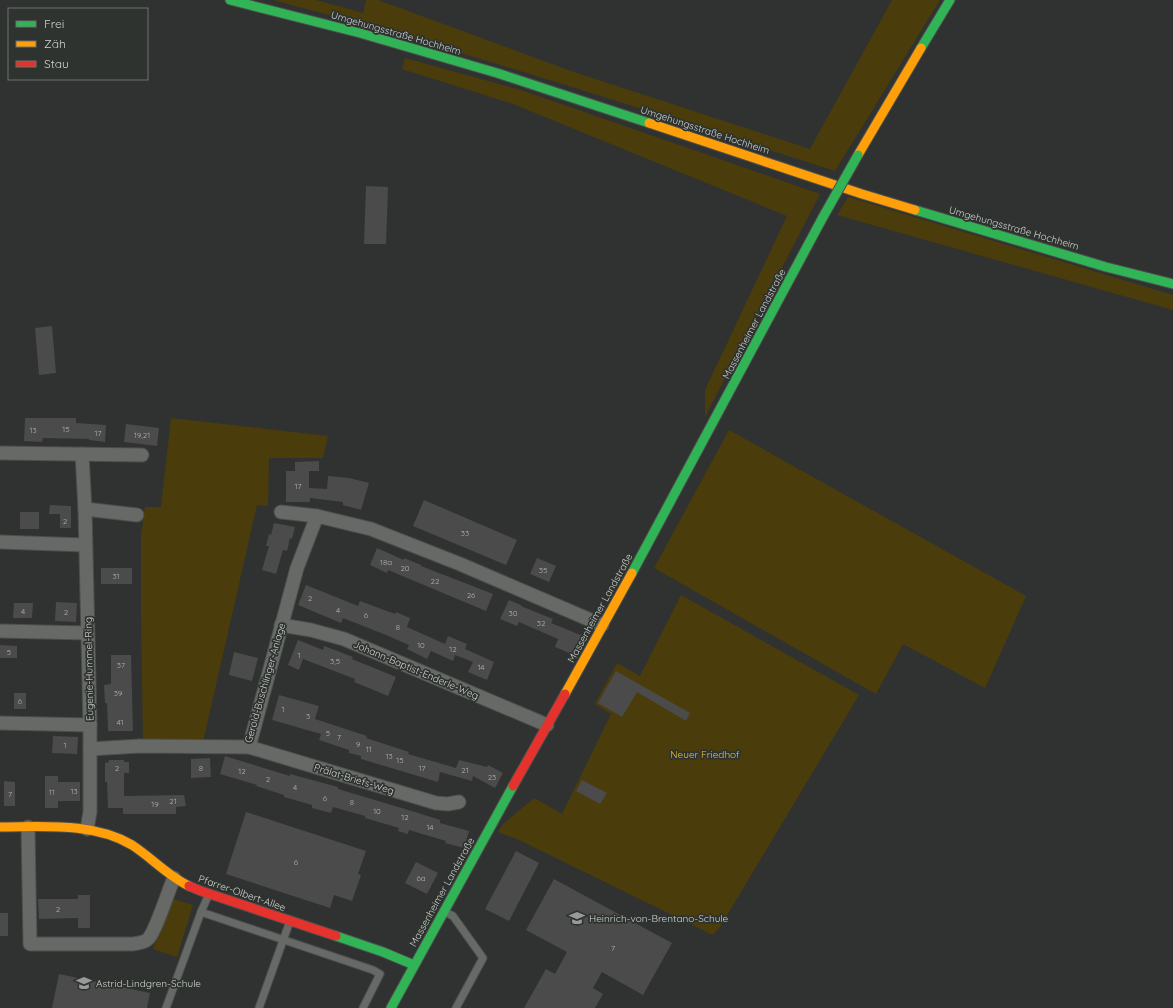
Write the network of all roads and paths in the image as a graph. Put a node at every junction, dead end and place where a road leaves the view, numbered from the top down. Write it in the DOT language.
graph roads {
  1 [pos="230,0"];
  2 [pos="950,0"];
  3 [pos="1173,284"];
  4 [pos="0,453"];
  5 [pos="82,454"];
  6 [pos="142,455"];
  7 [pos="85,509"];
  8 [pos="281,512"];
  9 [pos="138,515"];
  10 [pos="317,516"];
  11 [pos="0,542"];
  12 [pos="85,544"];
  13 [pos="281,625"];
  14 [pos="602,625"];
  15 [pos="0,631"];
  16 [pos="87,633"];
  17 [pos="0,723"];
  18 [pos="90,725"];
  19 [pos="547,725"];
  20 [pos="248,747"];
  21 [pos="90,749"];
  22 [pos="460,802"];
  23 [pos="0,827"];
  24 [pos="28,827"];
  25 [pos="87,829"];
  26 [pos="174,878"];
  27 [pos="209,894"];
  28 [pos="444,911"];
  29 [pos="201,912"];
  30 [pos="290,921"];
  31 [pos="284,940"];
  32 [pos="414,965"];
  33 [pos="166,1008"];
  34 [pos="259,1008"];
  35 [pos="363,1008"];
  36 [pos="391,1008"];
  37 [pos="456,1008"];
  1 -- 3 [label="street, Umgehungsstraße Hochheim"];
  2 -- 14 [label="street, Massenheimer Landstraße, bridge"];
  4 -- 5 [label="street"];
  5 -- 6 [label="street"];
  5 -- 7 [label="street, Eugenie-Hummel-Ring"];
  7 -- 9 [label="street"];
  7 -- 12 [label="street, Eugenie-Hummel-Ring"];
  8 -- 10 [label="street"];
  10 -- 13 [label="street, Gerold-Buschlinger-Anlage"];
  10 -- 14 [label="street"];
  11 -- 12 [label="street"];
  12 -- 16 [label="street, Eugenie-Hummel-Ring"];
  13 -- 19 [label="street, Johann-Baptist-Enderle-Weg"];
  13 -- 20 [label="street, Gerold-Buschlinger-Anlage"];
  14 -- 19 [label="street, Massenheimer Landstraße"];
  15 -- 16 [label="street"];
  16 -- 18 [label="street, Eugenie-Hummel-Ring"];
  17 -- 18 [label="street"];
  18 -- 21 [label="street, Eugenie-Hummel-Ring"];
  19 -- 28 [label="street, Massenheimer Landstraße"];
  20 -- 21 [label="street, Gerold-Buschlinger-Anlage"];
  20 -- 22 [label="street, Prälat-Briefs-Weg"];
  21 -- 25 [label="street, Eugenie-Hummel-Ring"];
  23 -- 24 [label="street, Pfarrer-Olbert-Allee"];
  24 -- 25 [label="street, Pfarrer-Olbert-Allee"];
  24 -- 26 [label="street"];
  25 -- 26 [label="street, Pfarrer-Olbert-Allee"];
  26 -- 27 [label="street, Pfarrer-Olbert-Allee"];
  27 -- 29 [label="lane"];
  27 -- 30 [label="street, Pfarrer-Olbert-Allee"];
  28 -- 32 [label="street, Massenheimer Landstraße"];
  28 -- 37 [label="lane"];
  29 -- 31 [label="lane"];
  29 -- 33 [label="lane"];
  30 -- 31 [label="lane"];
  30 -- 32 [label="street, Pfarrer-Olbert-Allee"];
  31 -- 34 [label="lane"];
  31 -- 35 [label="lane"];
  32 -- 36 [label="street, Massenheimer Landstraße"];
}
